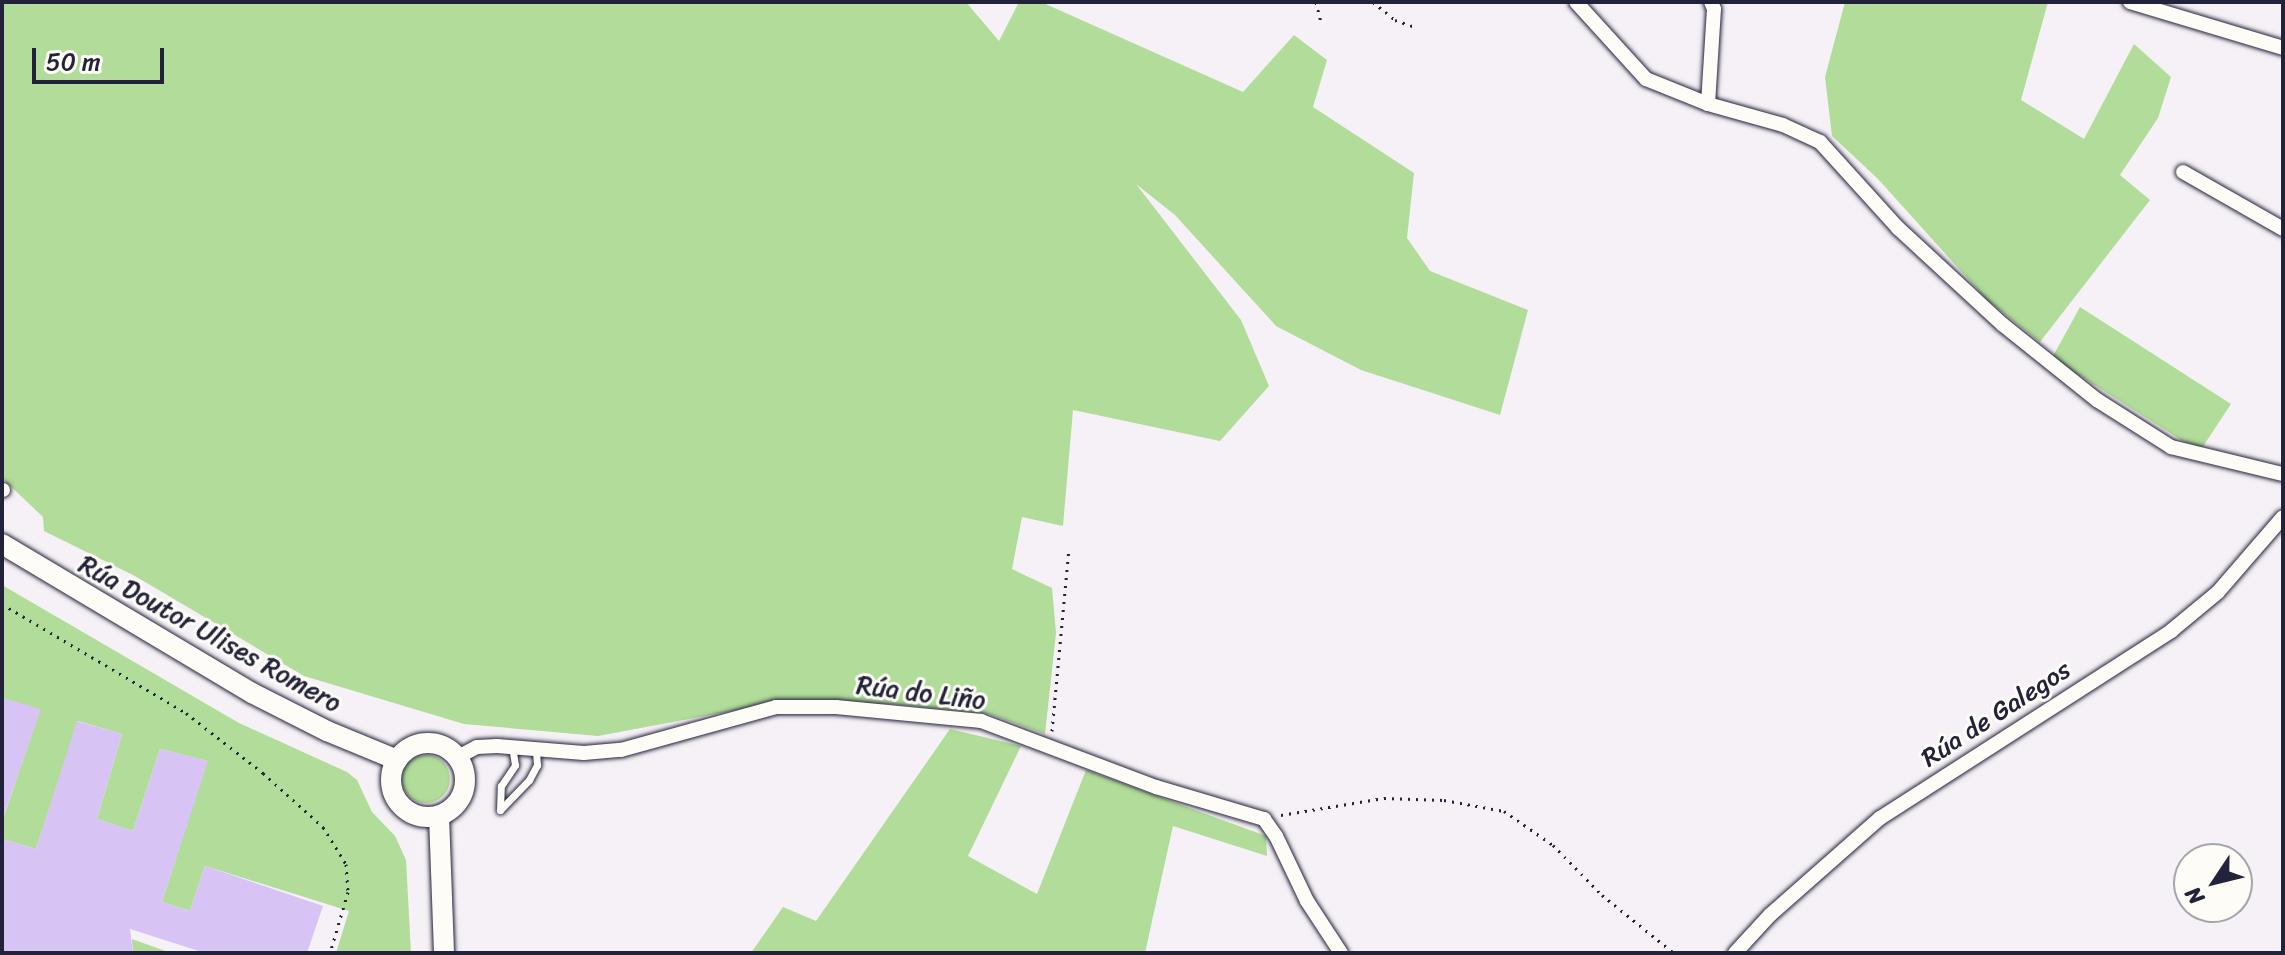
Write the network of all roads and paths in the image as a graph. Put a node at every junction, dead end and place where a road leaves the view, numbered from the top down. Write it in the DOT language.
graph roads {
  1 [pos="1316,2"];
  2 [pos="1373,2"];
  3 [pos="1576,2"];
  4 [pos="1711,2"];
  5 [pos="2130,2"];
  6 [pos="1321,22"];
  7 [pos="1415,27"];
  8 [pos="2283,48"];
  9 [pos="1708,104"];
  10 [pos="2183,172"];
  11 [pos="2283,229"];
  12 [pos="2283,474"];
  13 [pos="2283,517"];
  14 [pos="2,544"];
  15 [pos="1069,548"];
  16 [pos="2,604"];
  17 [pos="512,745"];
  18 [pos="1047,746"];
  19 [pos="536,748"];
  20 [pos="458,757"];
  21 [pos="397,760"];
  22 [pos="439,816"];
  23 [pos="1264,819"];
  24 [pos="330,953"];
  25 [pos="444,953"];
  26 [pos="1341,953"];
  27 [pos="1674,953"];
  28 [pos="1735,953"];
  1 -- 6 [label="path"];
  2 -- 7 [label="path"];
  3 -- 9 [label="street"];
  4 -- 9 [label="street"];
  5 -- 8 [label="street"];
  9 -- 12 [label="street"];
  10 -- 11 [label="street"];
  13 -- 28 [label="street, Rúa de Galegos"];
  14 -- 21 [label="street, Rúa Doutor Ulises Romero"];
  15 -- 18 [label="path"];
  16 -- 24 [label="path"];
  17 -- 19 [label="street, Rúa do Liño"];
  17 -- 19 [label="lane"];
  17 -- 20 [label="street, Rúa do Liño"];
  18 -- 19 [label="street, Rúa do Liño"];
  18 -- 23 [label="street, Rúa do Liño"];
  20 -- 21 [label="street"];
  20 -- 22 [label="street"];
  21 -- 22 [label="street"];
  22 -- 25 [label="street"];
  23 -- 26 [label="street"];
  23 -- 27 [label="path"];
}
